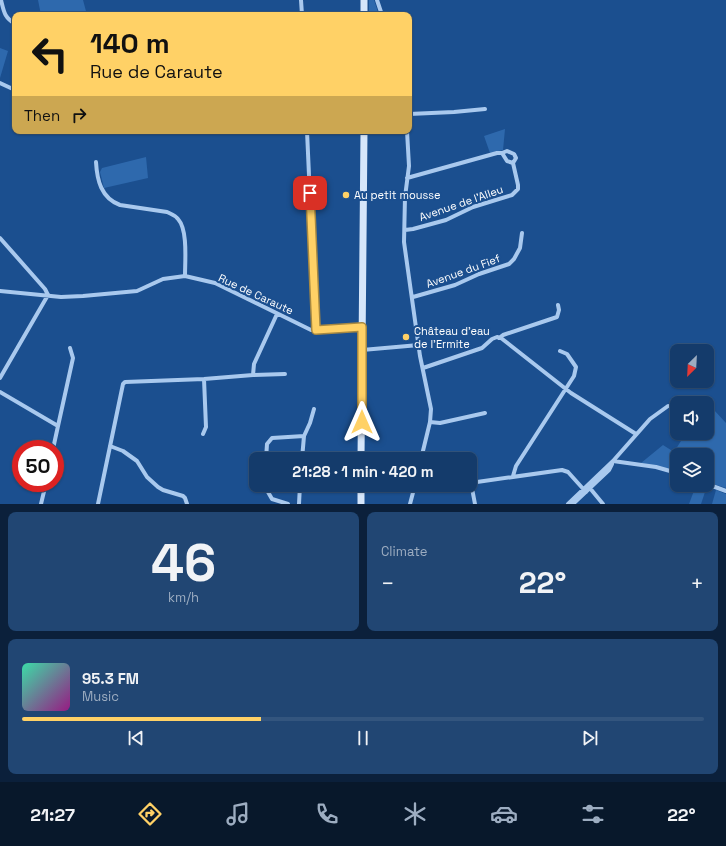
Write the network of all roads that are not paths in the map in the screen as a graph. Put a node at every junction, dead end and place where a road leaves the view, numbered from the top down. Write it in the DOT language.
graph roads {
  1 [pos="1,0"];
  2 [pos="301,0"];
  3 [pos="364,0"];
  4 [pos="377,0"];
  5 [pos="302,12"];
  6 [pos="364,12"];
  7 [pos="381,12"];
  8 [pos="12,22"];
  9 [pos="0,83"];
  10 [pos="12,89"];
  11 [pos="484,109"];
  12 [pos="412,114"];
  13 [pos="307,134"];
  14 [pos="364,134"];
  15 [pos="407,134"];
  16 [pos="502,153"];
  17 [pos="96,162"];
  18 [pos="513,163"];
  19 [pos="407,178"];
  20 [pos="405,230"];
  21 [pos="522,233"];
  22 [pos="0,238"];
  23 [pos="185,276"];
  24 [pos="0,291"];
  25 [pos="48,295"];
  26 [pos="413,297"];
  27 [pos="558,305"];
  28 [pos="277,314"];
  29 [pos="362,327"];
  30 [pos="316,330"];
  31 [pos="501,338"];
  32 [pos="419,345"];
  33 [pos="70,348"];
  34 [pos="362,350"];
  35 [pos="560,351"];
  36 [pos="423,368"];
  37 [pos="285,374"];
  38 [pos="253,375"];
  39 [pos="0,378"];
  40 [pos="204,379"];
  41 [pos="565,389"];
  42 [pos="0,392"];
  43 [pos="668,406"];
  44 [pos="314,409"];
  45 [pos="486,413"];
  46 [pos="430,422"];
  47 [pos="58,426"];
  48 [pos="203,434"];
  49 [pos="636,434"];
  50 [pos="304,436"];
  51 [pos="55,440"];
  52 [pos="110,446"];
  53 [pos="266,452"];
  54 [pos="303,452"];
  55 [pos="362,452"];
  56 [pos="423,452"];
  57 [pos="613,461"];
  58 [pos="670,471"];
  59 [pos="513,476"];
  60 [pos="477,482"];
  61 [pos="589,487"];
  62 [pos="714,487"];
  63 [pos="585,491"];
  64 [pos="726,491"];
  65 [pos="44,492"];
  66 [pos="268,492"];
  67 [pos="300,492"];
  68 [pos="361,492"];
  69 [pos="413,492"];
  70 [pos="472,492"];
  71 [pos="42,504"];
  72 [pos="98,504"];
  73 [pos="187,504"];
  74 [pos="288,504"];
  75 [pos="299,504"];
  76 [pos="361,504"];
  77 [pos="410,504"];
  78 [pos="475,504"];
  79 [pos="568,504"];
  80 [pos="573,504"];
  81 [pos="603,504"];
  1 -- 8 [label="street"];
  2 -- 5 [label="street"];
  3 -- 6 [label="main road"];
  4 -- 7 [label="street"];
  9 -- 10 [label="street"];
  11 -- 12 [label="street"];
  13 -- 30 [label="street"];
  14 -- 29 [label="main road"];
  15 -- 19 [label="street"];
  16 -- 18 [label="street"];
  16 -- 18 [label="street, Avenue de l'Alleu"];
  16 -- 19 [label="street"];
  17 -- 23 [label="street"];
  18 -- 20 [label="street, Avenue de l'Alleu"];
  19 -- 20 [label="street"];
  20 -- 26 [label="street"];
  21 -- 26 [label="street, Avenue du Fief"];
  22 -- 25 [label="street"];
  23 -- 25 [label="street, Rue de Caraute"];
  23 -- 28 [label="street, Rue de Caraute"];
  24 -- 25 [label="street, Rue de Caraute"];
  25 -- 39 [label="street"];
  26 -- 32 [label="street"];
  27 -- 31 [label="street"];
  28 -- 30 [label="street, Rue de Caraute"];
  28 -- 38 [label="street"];
  29 -- 30 [label="street, Rue de Caraute"];
  29 -- 34 [label="main road"];
  31 -- 36 [label="street"];
  31 -- 41 [label="street"];
  32 -- 34 [label="street"];
  32 -- 36 [label="street"];
  33 -- 47 [label="street"];
  34 -- 55 [label="main road"];
  35 -- 41 [label="street"];
  36 -- 46 [label="street"];
  37 -- 38 [label="street"];
  38 -- 40 [label="street"];
  40 -- 48 [label="street"];
  40 -- 52 [label="street"];
  41 -- 49 [label="street"];
  41 -- 59 [label="street"];
  42 -- 47 [label="street"];
  43 -- 49 [label="street"];
  44 -- 50 [label="street"];
  45 -- 46 [label="street"];
  46 -- 56 [label="street"];
  47 -- 51 [label="street"];
  49 -- 57 [label="street"];
  50 -- 53 [label="street"];
  50 -- 54 [label="street"];
  52 -- 72 [label="street"];
  52 -- 73 [label="street"];
  57 -- 58 [label="street"];
  57 -- 61 [label="street"];
  59 -- 60 [label="street"];
  59 -- 63 [label="street"];
  61 -- 63 [label="street"];
  61 -- 81 [label="street"];
  62 -- 64 [label="street"];
  63 -- 79 [label="street"];
  63 -- 80 [label="street"];
  65 -- 71 [label="street"];
  66 -- 74 [label="street"];
  67 -- 75 [label="street"];
  68 -- 76 [label="main road"];
  69 -- 77 [label="street"];
  70 -- 78 [label="street"];
}
